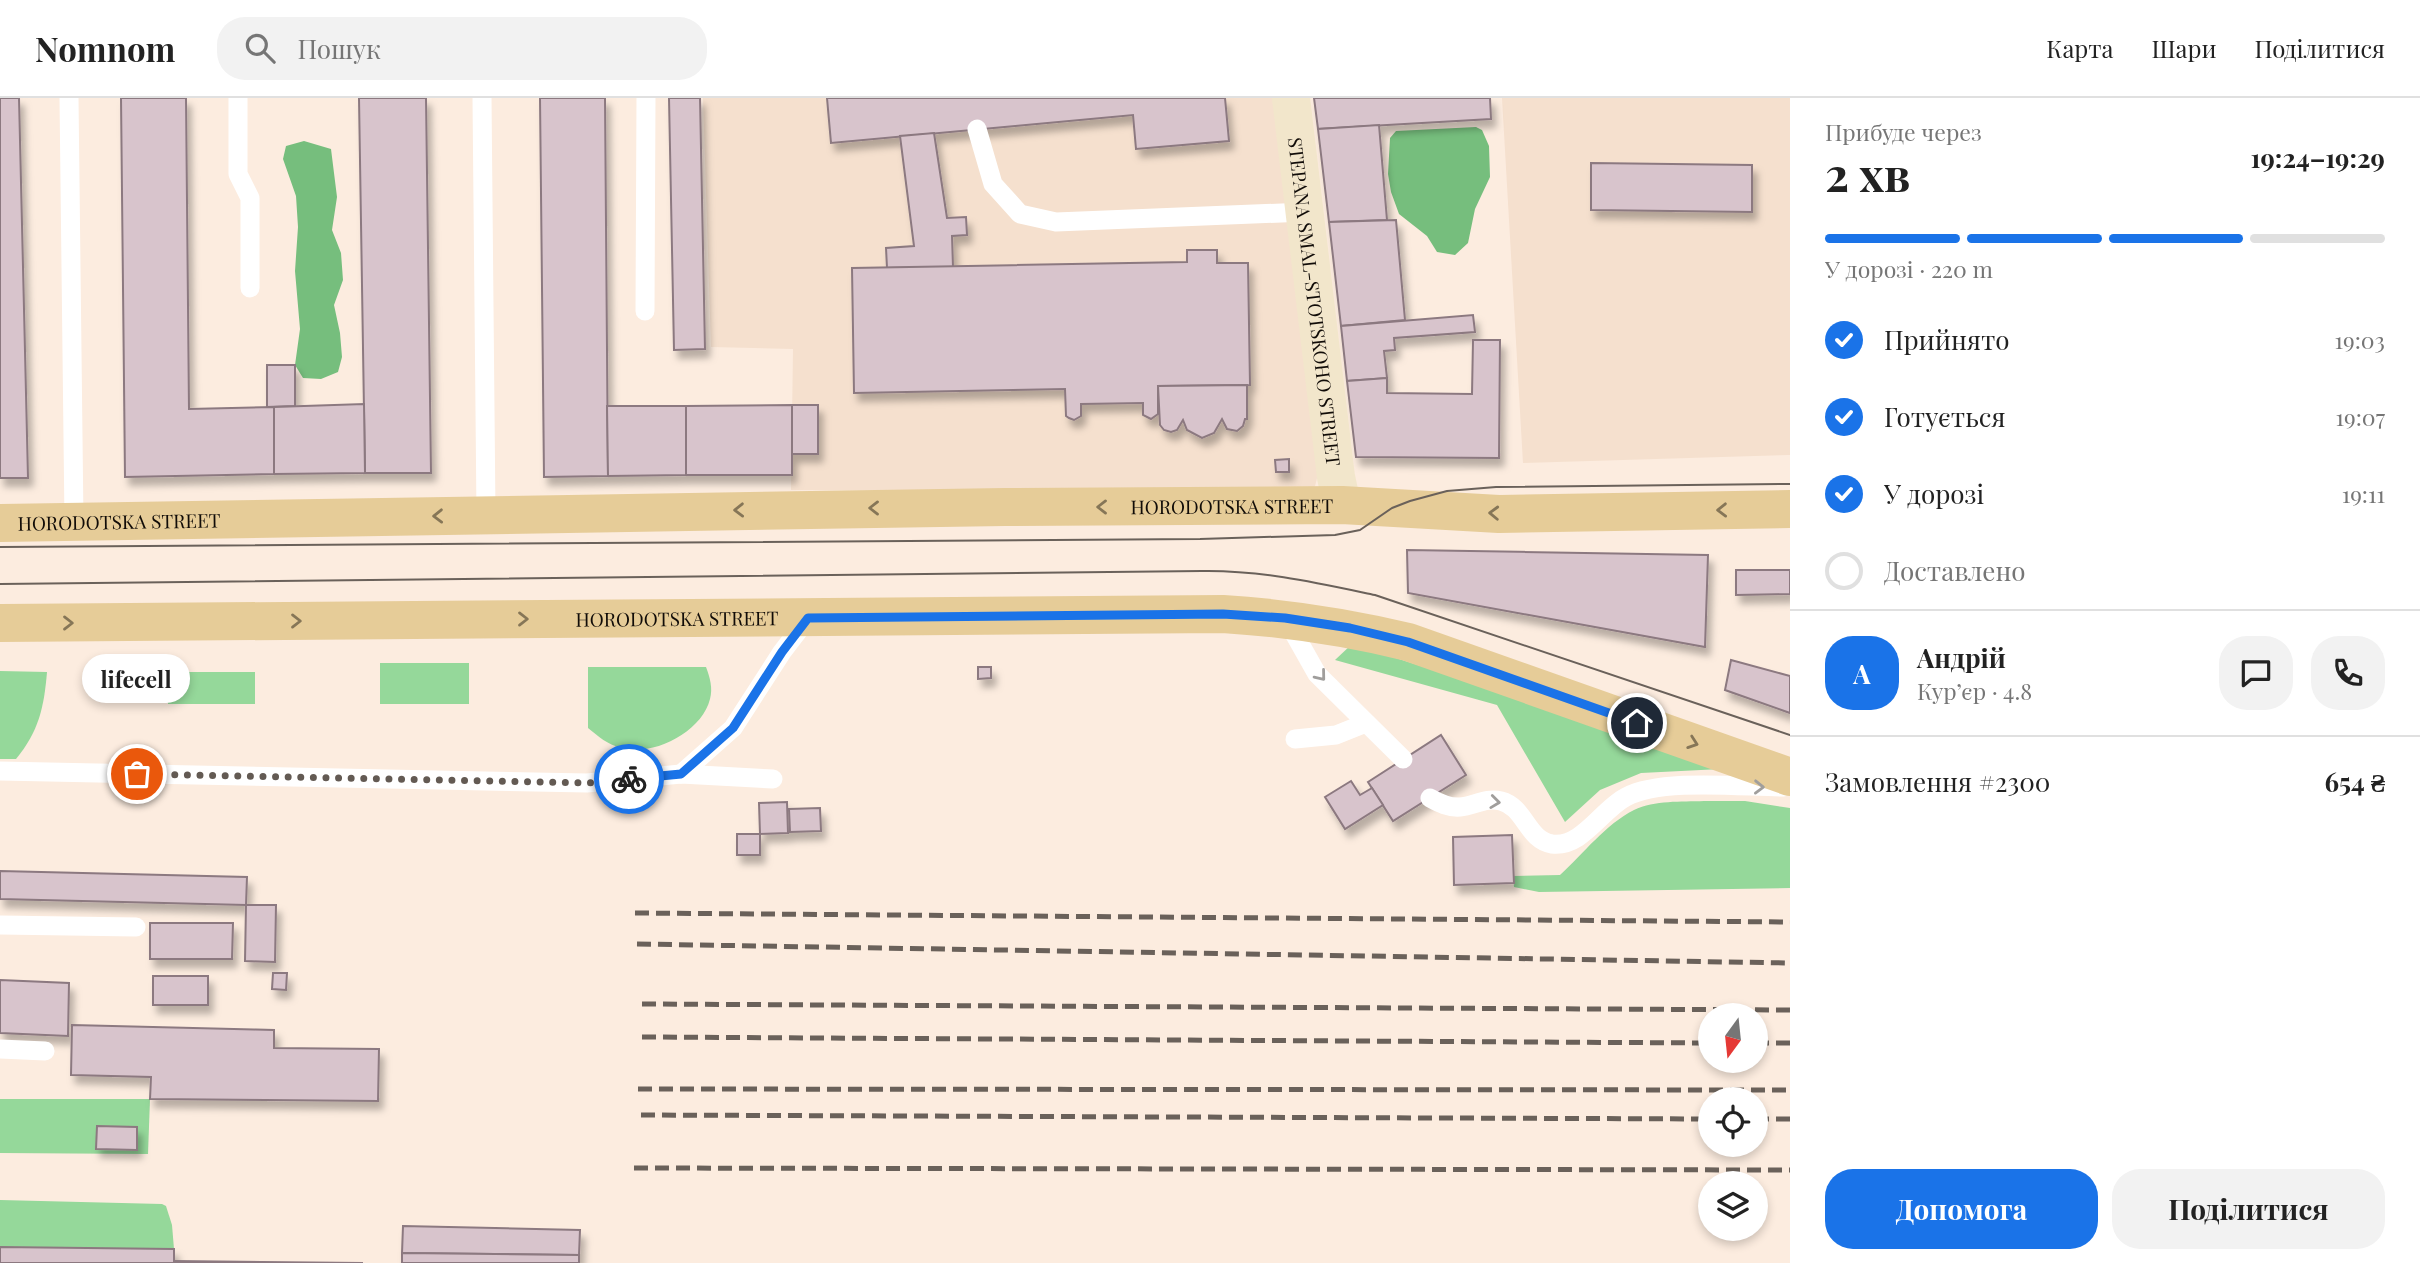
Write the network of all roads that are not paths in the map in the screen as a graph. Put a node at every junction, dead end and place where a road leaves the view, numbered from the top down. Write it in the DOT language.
graph roads {
  1 [pos="69,98"];
  2 [pos="238,98"];
  3 [pos="482,98"];
  4 [pos="646,98"];
  5 [pos="1291,98"];
  6 [pos="977,129"];
  7 [pos="1305,212"];
  8 [pos="250,288"];
  9 [pos="645,311"];
  10 [pos="1342,505"];
  11 [pos="1790,509"];
  12 [pos="486,515"];
  13 [pos="74,522"];
  14 [pos="0,523"];
  15 [pos="808,618"];
  16 [pos="1285,618"];
  17 [pos="0,623"];
  18 [pos="1366,723"];
  19 [pos="1295,740"];
  20 [pos="1403,759"];
  21 [pos="0,771"];
  22 [pos="681,774"];
  23 [pos="1790,777"];
  24 [pos="773,779"];
  25 [pos="1790,787"];
  26 [pos="1430,798"];
  27 [pos="0,925"];
  28 [pos="136,927"];
  29 [pos="0,1049"];
  30 [pos="45,1051"];
  1 -- 13 [label="lane"];
  2 -- 8 [label="lane"];
  3 -- 12 [label="lane"];
  4 -- 9 [label="lane"];
  5 -- 7 [label="street, STEPANA SMAL-STOTSKOHO STREET"];
  6 -- 7 [label="lane"];
  7 -- 10 [label="street, STEPANA SMAL-STOTSKOHO STREET"];
  11 -- 10 [label="main road, HORODOTSKA STREET, one-way"];
  10 -- 12 [label="main road, HORODOTSKA STREET, one-way"];
  12 -- 13 [label="main road, HORODOTSKA STREET, one-way"];
  13 -- 14 [label="main road, HORODOTSKA STREET"];
  15 -- 16 [label="main road, HORODOTSKA STREET"];
  17 -- 15 [label="main road, HORODOTSKA STREET, one-way"];
  15 -- 22 [label="lane"];
  16 -- 18 [label="lane, one-way"];
  16 -- 23 [label="main road, HORODOTSKA STREET, one-way"];
  18 -- 19 [label="lane"];
  18 -- 20 [label="lane"];
  21 -- 22 [label="lane"];
  22 -- 24 [label="lane"];
  26 -- 25 [label="lane, one-way"];
  27 -- 28 [label="lane"];
  29 -- 30 [label="lane"];
}
